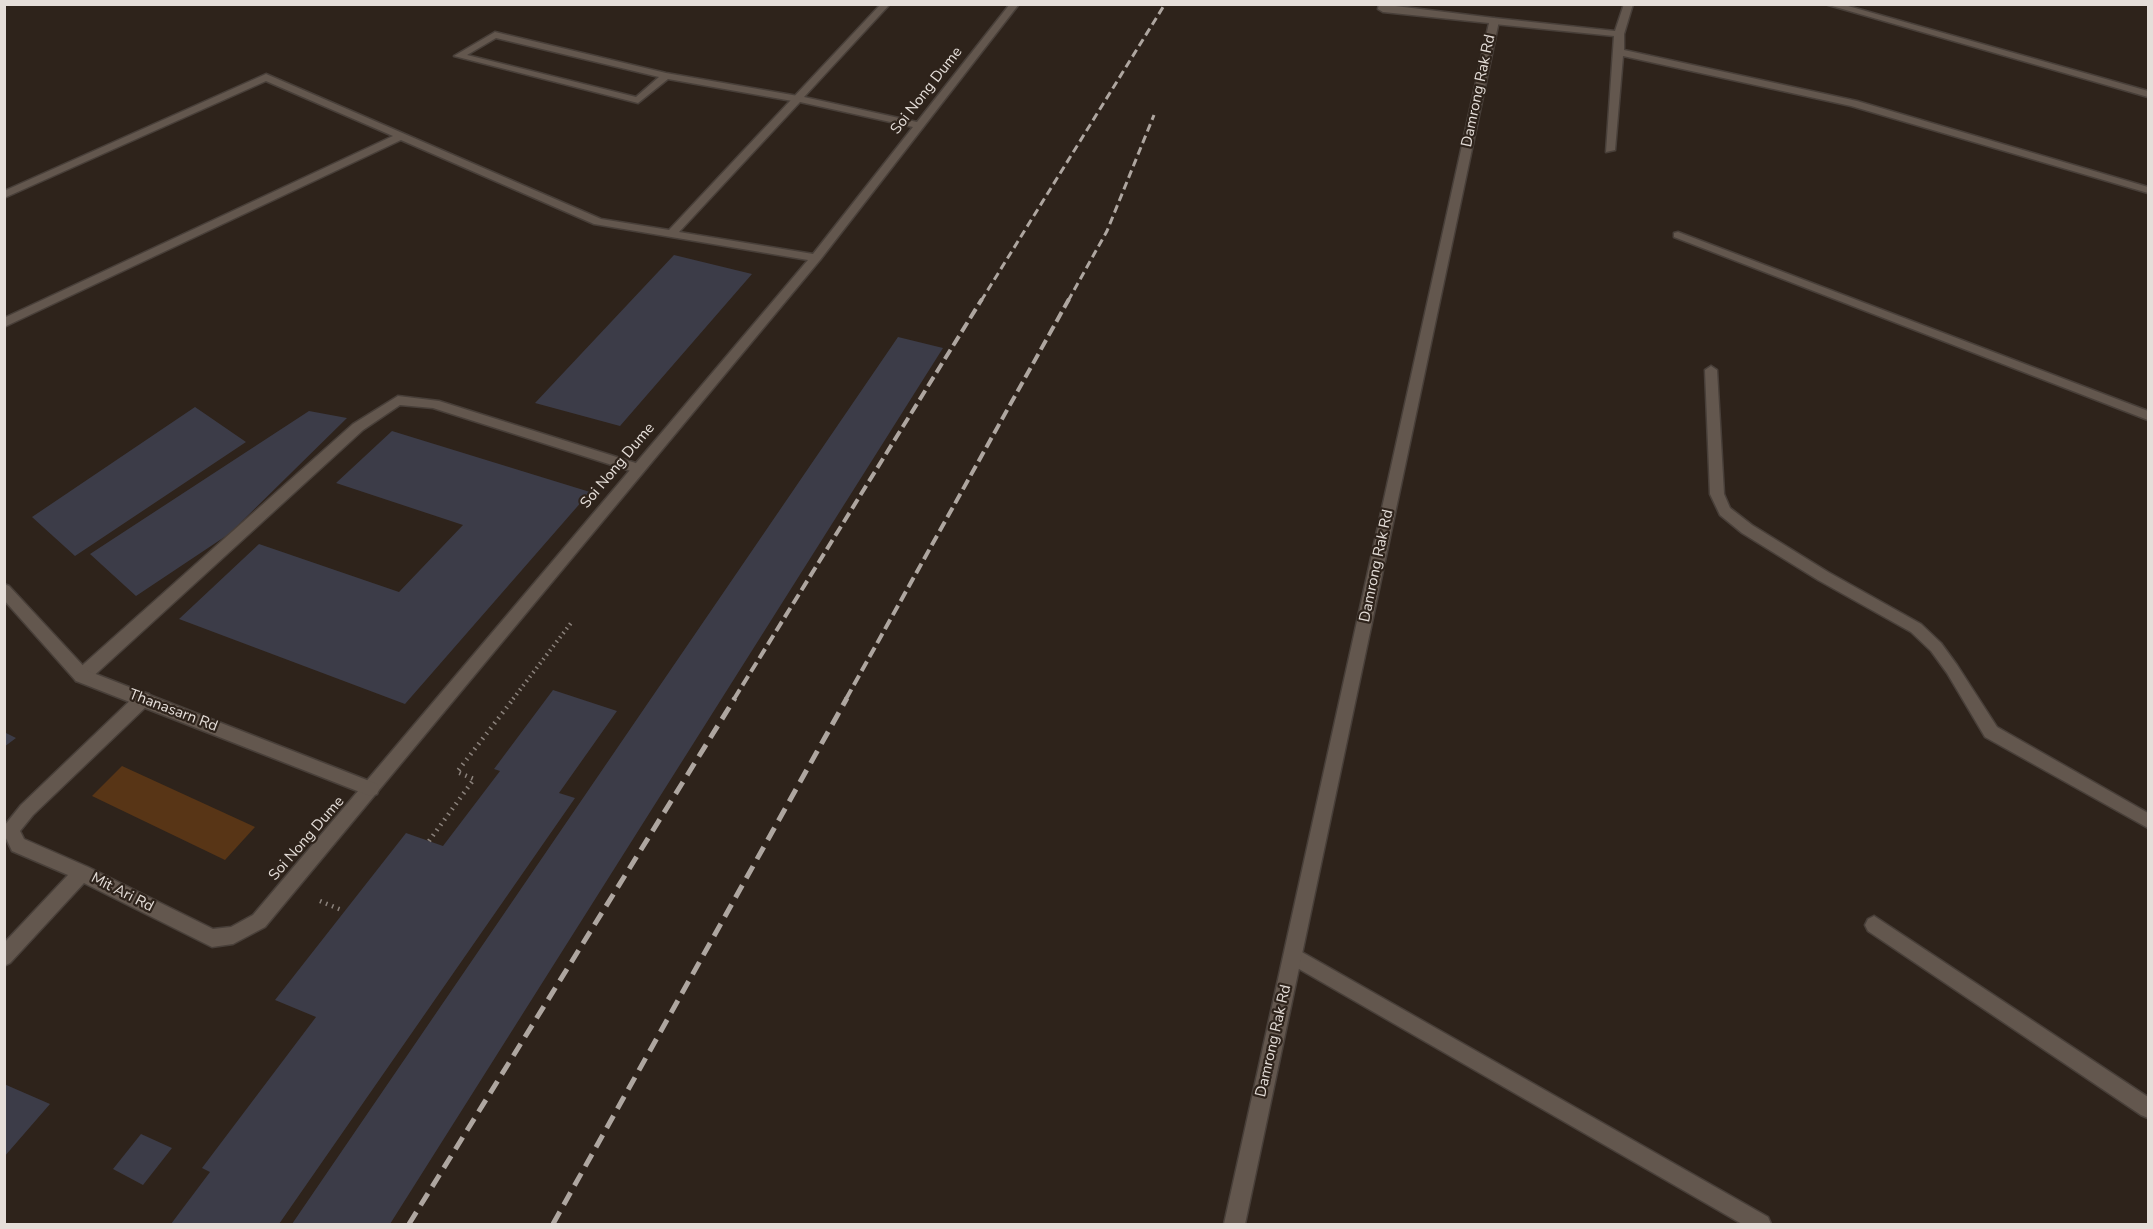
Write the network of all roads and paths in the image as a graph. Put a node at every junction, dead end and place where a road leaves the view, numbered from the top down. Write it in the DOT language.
graph roads {
  1 [pos="886,4"];
  2 [pos="1016,4"];
  3 [pos="1384,4"];
  4 [pos="1629,4"];
  5 [pos="1829,4"];
  6 [pos="1494,21"];
  7 [pos="1619,34"];
  8 [pos="1619,52"];
  9 [pos="666,76"];
  10 [pos="2148,94"];
  11 [pos="798,99"];
  12 [pos="921,126"];
  13 [pos="401,136"];
  14 [pos="1611,150"];
  15 [pos="2148,190"];
  16 [pos="4,195"];
  17 [pos="674,232"];
  18 [pos="1678,235"];
  19 [pos="816,258"];
  20 [pos="4,323"];
  21 [pos="1711,370"];
  22 [pos="2148,416"];
  23 [pos="638,468"];
  24 [pos="4,590"];
  25 [pos="571,623"];
  26 [pos="82,676"];
  27 [pos="144,699"];
  28 [pos="371,789"];
  29 [pos="2148,821"];
  30 [pos="429,841"];
  31 [pos="82,873"];
  32 [pos="327,904"];
  33 [pos="344,911"];
  34 [pos="1874,925"];
  35 [pos="233,935"];
  36 [pos="1293,956"];
  37 [pos="4,957"];
  38 [pos="2148,1108"];
  39 [pos="1234,1224"];
  40 [pos="1761,1224"];
  1 -- 11 [label="street"];
  2 -- 12 [label="street, Soi Nong Dume"];
  3 -- 6 [label="street, Damrong Rak Rd"];
  4 -- 7 [label="street"];
  5 -- 10 [label="street"];
  6 -- 7 [label="street"];
  6 -- 36 [label="street, Damrong Rak Rd"];
  7 -- 8 [label="street"];
  8 -- 14 [label="street"];
  8 -- 15 [label="street"];
  9 -- 9 [label="street"];
  9 -- 11 [label="street"];
  11 -- 12 [label="street"];
  11 -- 17 [label="street"];
  12 -- 19 [label="street, Soi Nong Dume"];
  13 -- 16 [label="street"];
  13 -- 17 [label="street"];
  13 -- 20 [label="street"];
  17 -- 19 [label="street"];
  18 -- 22 [label="street"];
  19 -- 23 [label="street, Soi Nong Dume"];
  21 -- 29 [label="street"];
  23 -- 26 [label="street"];
  23 -- 28 [label="street, Soi Nong Dume"];
  24 -- 26 [label="street, Thanasarn Rd"];
  25 -- 30 [label="path"];
  26 -- 27 [label="street, Thanasarn Rd"];
  27 -- 28 [label="street, Thanasarn Rd"];
  27 -- 31 [label="street"];
  28 -- 35 [label="street, Soi Nong Dume"];
  31 -- 35 [label="street, Mit Ari Rd"];
  31 -- 37 [label="street, Mit Ari Rd"];
  32 -- 33 [label="path"];
  34 -- 38 [label="street"];
  36 -- 39 [label="street, Damrong Rak Rd"];
  36 -- 40 [label="street"];
}
